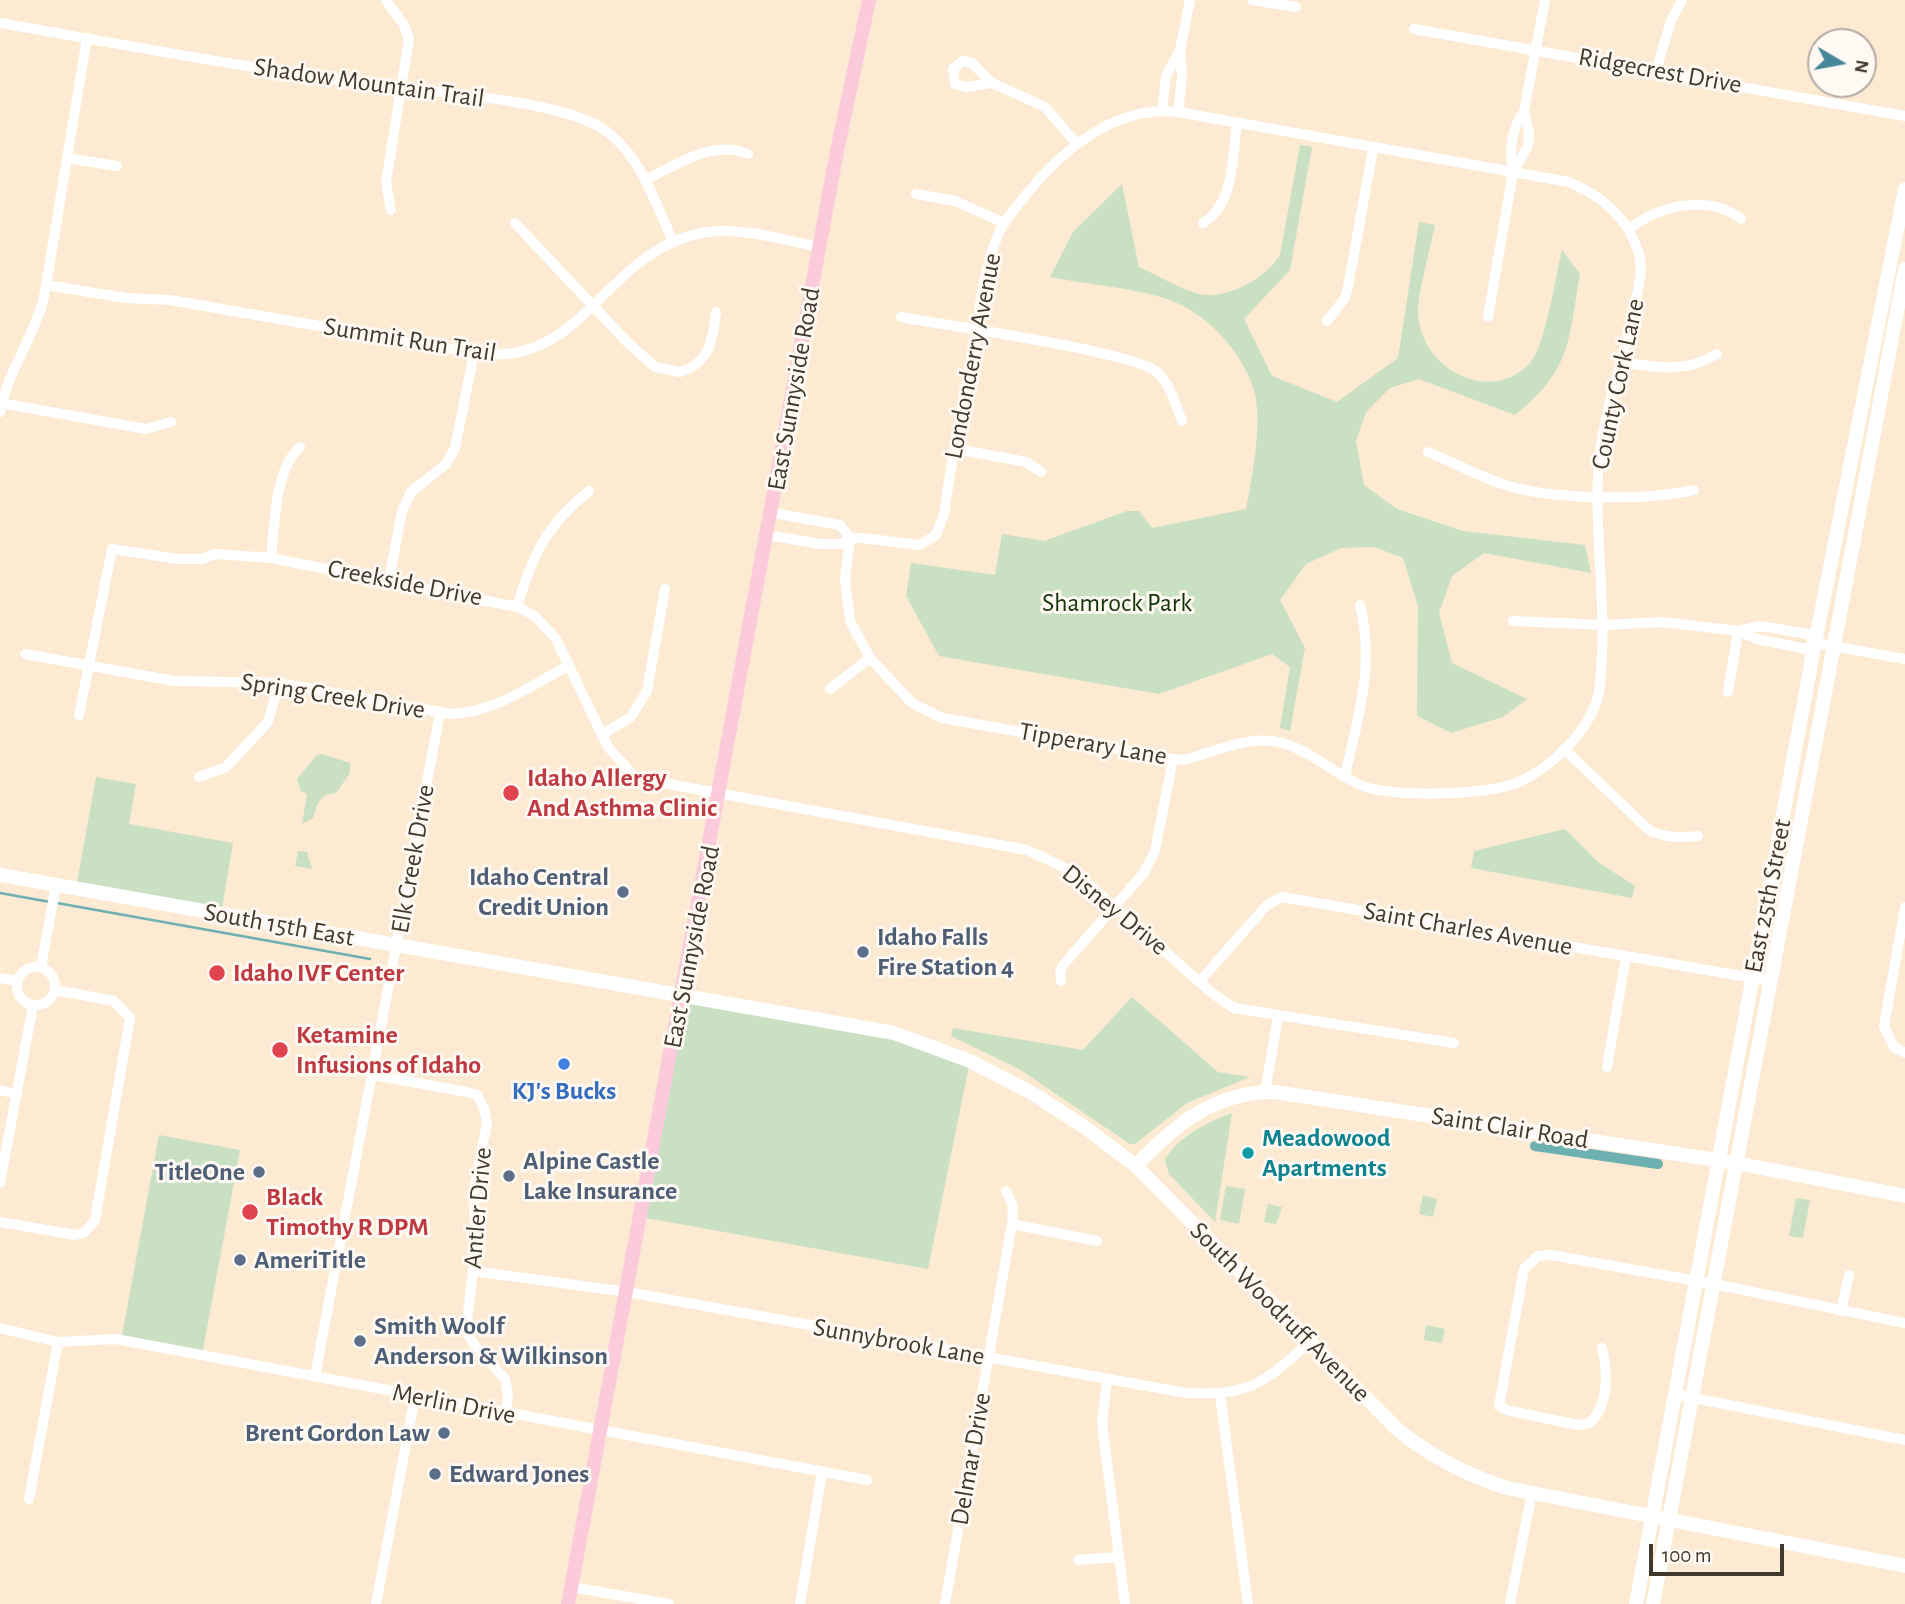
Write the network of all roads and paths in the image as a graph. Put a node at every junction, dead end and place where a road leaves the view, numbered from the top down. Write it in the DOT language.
graph roads {
  1 [pos="386,0"];
  2 [pos="869,0"];
  3 [pos="1189,0"];
  4 [pos="1252,0"];
  5 [pos="1545,0"];
  6 [pos="1682,0"];
  7 [pos="1296,7"];
  8 [pos="0,23"];
  9 [pos="1414,29"];
  10 [pos="87,38"];
  11 [pos="1536,49"];
  12 [pos="1180,50"];
  13 [pos="1656,70"];
  14 [pos="992,83"];
  15 [pos="403,88"];
  16 [pos="1524,111"];
  17 [pos="1162,112"];
  18 [pos="1178,112"];
  19 [pos="1905,116"];
  20 [pos="1237,124"];
  21 [pos="1076,144"];
  22 [pos="1373,149"];
  23 [pos="748,153"];
  24 [pos="67,158"];
  25 [pos="117,166"];
  26 [pos="1513,173"];
  27 [pos="645,180"];
  28 [pos="1905,189"];
  29 [pos="916,194"];
  30 [pos="391,210"];
  31 [pos="1741,219"];
  32 [pos="515,223"];
  33 [pos="1004,223"];
  34 [pos="1203,223"];
  35 [pos="1629,229"];
  36 [pos="673,242"];
  37 [pos="820,247"];
  38 [pos="1905,269"];
  39 [pos="46,285"];
  40 [pos="591,305"];
  41 [pos="716,312"];
  42 [pos="901,317"];
  43 [pos="1488,317"];
  44 [pos="1327,321"];
  45 [pos="976,332"];
  46 [pos="474,353"];
  47 [pos="1717,354"];
  48 [pos="1623,362"];
  49 [pos="1,406"];
  50 [pos="1182,421"];
  51 [pos="171,422"];
  52 [pos="300,447"];
  53 [pos="956,449"];
  54 [pos="1427,452"];
  55 [pos="1041,472"];
  56 [pos="1694,490"];
  57 [pos="589,491"];
  58 [pos="1599,496"];
  59 [pos="773,513"];
  60 [pos="768,536"];
  61 [pos="850,538"];
  62 [pos="271,558"];
  63 [pos="389,580"];
  64 [pos="666,589"];
  65 [pos="1360,606"];
  66 [pos="517,607"];
  67 [pos="1513,621"];
  68 [pos="1604,625"];
  69 [pos="1738,631"];
  70 [pos="1815,643"];
  71 [pos="1833,645"];
  72 [pos="25,654"];
  73 [pos="870,658"];
  74 [pos="1905,659"];
  75 [pos="89,665"];
  76 [pos="568,666"];
  77 [pos="279,684"];
  78 [pos="830,689"];
  79 [pos="1728,692"];
  80 [pos="440,713"];
  81 [pos="79,715"];
  82 [pos="603,734"];
  83 [pos="1564,749"];
  84 [pos="1173,759"];
  85 [pos="1345,776"];
  86 [pos="199,777"];
  87 [pos="720,795"];
  88 [pos="1698,836"];
  89 [pos="0,875"];
  90 [pos="55,890"];
  91 [pos="1115,904"];
  92 [pos="1905,907"];
  93 [pos="1902,940"];
  94 [pos="397,946"];
  95 [pos="1626,957"];
  96 [pos="41,967"];
  97 [pos="1752,977"];
  98 [pos="0,978"];
  99 [pos="17,981"];
  100 [pos="1062,981"];
  101 [pos="1200,981"];
  102 [pos="1771,981"];
  103 [pos="55,990"];
  104 [pos="683,994"];
  105 [pos="33,1005"];
  106 [pos="1278,1017"];
  107 [pos="1454,1043"];
  108 [pos="1905,1053"];
  109 [pos="1607,1067"];
  110 [pos="373,1075"];
  111 [pos="0,1090"];
  112 [pos="1265,1092"];
  113 [pos="17,1094"];
  114 [pos="1718,1161"];
  115 [pos="1736,1163"];
  116 [pos="1136,1166"];
  117 [pos="0,1183"];
  118 [pos="1006,1191"];
  119 [pos="1905,1196"];
  120 [pos="0,1222"];
  121 [pos="1013,1224"];
  122 [pos="1097,1241"];
  123 [pos="473,1271"];
  124 [pos="1849,1275"];
  125 [pos="1695,1281"];
  126 [pos="1714,1284"];
  127 [pos="626,1292"];
  128 [pos="1842,1311"];
  129 [pos="1905,1323"];
  130 [pos="0,1328"];
  131 [pos="58,1342"];
  132 [pos="1310,1342"];
  133 [pos="1602,1348"];
  134 [pos="988,1358"];
  135 [pos="315,1376"];
  136 [pos="1107,1380"];
  137 [pos="1674,1394"];
  138 [pos="1220,1395"];
  139 [pos="415,1396"];
  140 [pos="1692,1397"];
  141 [pos="506,1414"];
  142 [pos="600,1431"];
  143 [pos="1905,1440"];
  144 [pos="822,1472"];
  145 [pos="867,1480"];
  146 [pos="1530,1498"];
  147 [pos="29,1499"];
  148 [pos="1651,1517"];
  149 [pos="1670,1520"];
  150 [pos="1118,1557"];
  151 [pos="1078,1560"];
  152 [pos="1905,1566"];
  153 [pos="571,1587"];
  154 [pos="376,1604"];
  155 [pos="568,1604"];
  156 [pos="669,1604"];
  157 [pos="800,1604"];
  158 [pos="945,1604"];
  159 [pos="1125,1604"];
  160 [pos="1248,1604"];
  161 [pos="1510,1604"];
  162 [pos="1636,1604"];
  163 [pos="1653,1604"];
  1 -- 15 [label="street"];
  2 -- 37 [label="main road, East Sunnyside Road"];
  3 -- 12 [label="street"];
  4 -- 7 [label="street"];
  5 -- 11 [label="street"];
  6 -- 13 [label="street"];
  8 -- 10 [label="street, Shadow Mountain Trail"];
  9 -- 11 [label="street, Ridgecrest Drive"];
  10 -- 15 [label="street, Shadow Mountain Trail"];
  10 -- 24 [label="street"];
  11 -- 13 [label="street, Ridgecrest Drive"];
  11 -- 16 [label="street"];
  12 -- 17 [label="street"];
  12 -- 18 [label="street"];
  13 -- 19 [label="street, Ridgecrest Drive"];
  14 -- 21 [label="street"];
  15 -- 27 [label="street, Shadow Mountain Trail"];
  15 -- 30 [label="street"];
  16 -- 26 [label="street"];
  16 -- 26 [label="street"];
  17 -- 18 [label="street, Londonderry Avenue"];
  17 -- 21 [label="street, Londonderry Avenue"];
  18 -- 20 [label="street, Londonderry Avenue"];
  20 -- 22 [label="street, Londonderry Avenue"];
  20 -- 34 [label="street"];
  21 -- 33 [label="street, Londonderry Avenue"];
  22 -- 26 [label="street, Londonderry Avenue"];
  22 -- 44 [label="street"];
  23 -- 27 [label="street"];
  24 -- 25 [label="street"];
  24 -- 39 [label="street"];
  26 -- 35 [label="street, County Cork Lane"];
  26 -- 43 [label="street"];
  27 -- 36 [label="street, Shadow Mountain Trail"];
  28 -- 70 [label="street, East 25th Street"];
  29 -- 33 [label="street"];
  31 -- 35 [label="street"];
  32 -- 40 [label="street"];
  33 -- 45 [label="street, Londonderry Avenue"];
  35 -- 48 [label="street, County Cork Lane"];
  36 -- 37 [label="street, Summit Run Trail"];
  36 -- 40 [label="street, Summit Run Trail"];
  37 -- 59 [label="main road, East Sunnyside Road"];
  38 -- 71 [label="street, East 25th Street"];
  39 -- 46 [label="street, Summit Run Trail"];
  39 -- 49 [label="street"];
  40 -- 41 [label="street"];
  40 -- 46 [label="street, Summit Run Trail"];
  42 -- 45 [label="street"];
  45 -- 50 [label="street"];
  45 -- 53 [label="street, Londonderry Avenue"];
  46 -- 63 [label="street"];
  47 -- 48 [label="street"];
  48 -- 58 [label="street, County Cork Lane"];
  49 -- 51 [label="street"];
  52 -- 62 [label="street"];
  53 -- 55 [label="street"];
  53 -- 61 [label="street, Londonderry Avenue"];
  54 -- 58 [label="street"];
  56 -- 58 [label="street"];
  57 -- 66 [label="street"];
  58 -- 68 [label="street, County Cork Lane"];
  59 -- 60 [label="main road, East Sunnyside Road"];
  59 -- 61 [label="street, Londonderry Avenue"];
  60 -- 61 [label="street, Londonderry Avenue"];
  60 -- 87 [label="main road, East Sunnyside Road"];
  61 -- 73 [label="street, Tipperary Lane"];
  62 -- 63 [label="street, Creekside Drive"];
  62 -- 75 [label="street, Creekside Drive"];
  63 -- 66 [label="street, Creekside Drive"];
  64 -- 82 [label="street"];
  65 -- 85 [label="street"];
  66 -- 76 [label="street, Creekside Drive"];
  67 -- 68 [label="street"];
  68 -- 69 [label="street"];
  68 -- 83 [label="street, County Cork Lane"];
  69 -- 70 [label="street"];
  69 -- 79 [label="street"];
  70 -- 71 [label="street"];
  70 -- 97 [label="street, East 25th Street"];
  71 -- 74 [label="street"];
  71 -- 102 [label="street, East 25th Street"];
  72 -- 75 [label="street, Spring Creek Drive"];
  73 -- 78 [label="street"];
  73 -- 84 [label="street, Tipperary Lane"];
  75 -- 77 [label="street, Spring Creek Drive"];
  75 -- 81 [label="street"];
  76 -- 80 [label="street, Spring Creek Drive"];
  76 -- 82 [label="street, Creekside Drive"];
  77 -- 80 [label="street, Spring Creek Drive"];
  77 -- 86 [label="street"];
  80 -- 94 [label="street, Elk Creek Drive"];
  82 -- 87 [label="street, Creekside Drive"];
  83 -- 85 [label="street, Tipperary Lane"];
  83 -- 88 [label="street"];
  84 -- 85 [label="street, Tipperary Lane"];
  84 -- 91 [label="street"];
  87 -- 91 [label="street, Disney Drive"];
  87 -- 104 [label="main road, East Sunnyside Road"];
  89 -- 90 [label="street, South 15th East"];
  90 -- 94 [label="street, South 15th East"];
  90 -- 96 [label="street"];
  91 -- 100 [label="street"];
  91 -- 101 [label="street, Disney Drive"];
  92 -- 93 [label="street"];
  93 -- 108 [label="street"];
  94 -- 104 [label="street, South 15th East"];
  94 -- 110 [label="street, Elk Creek Drive"];
  95 -- 97 [label="street, Saint Charles Avenue"];
  95 -- 101 [label="street, Saint Charles Avenue"];
  95 -- 109 [label="street"];
  96 -- 99 [label="street"];
  96 -- 103 [label="street"];
  97 -- 102 [label="street, Saint Charles Avenue"];
  97 -- 114 [label="street, East 25th Street"];
  98 -- 99 [label="street"];
  99 -- 105 [label="street"];
  101 -- 106 [label="street, Disney Drive"];
  102 -- 115 [label="street, East 25th Street"];
  103 -- 105 [label="street"];
  103 -- 120 [label="street"];
  104 -- 116 [label="street, South Woodruff Avenue"];
  104 -- 127 [label="main road, East Sunnyside Road"];
  105 -- 113 [label="street"];
  106 -- 107 [label="street, Disney Drive"];
  106 -- 112 [label="street"];
  110 -- 123 [label="street, Antler Drive"];
  110 -- 135 [label="street, Elk Creek Drive"];
  111 -- 113 [label="street"];
  112 -- 114 [label="street, Saint Clair Road"];
  112 -- 116 [label="street, Saint Clair Road"];
  113 -- 117 [label="street"];
  114 -- 115 [label="street, Saint Clair Road"];
  114 -- 125 [label="street, East 25th Street"];
  115 -- 119 [label="street, Saint Clair Road"];
  115 -- 126 [label="street, East 25th Street"];
  116 -- 132 [label="street, South Woodruff Avenue"];
  118 -- 121 [label="street, Delmar Drive"];
  121 -- 122 [label="street"];
  121 -- 134 [label="street, Delmar Drive"];
  123 -- 127 [label="street, Sunnybrook Lane"];
  123 -- 141 [label="street, Antler Drive"];
  124 -- 128 [label="street"];
  125 -- 126 [label="street"];
  125 -- 133 [label="street"];
  125 -- 137 [label="street, East 25th Street"];
  126 -- 128 [label="street"];
  126 -- 140 [label="street, East 25th Street"];
  127 -- 134 [label="street, Sunnybrook Lane"];
  127 -- 142 [label="main road, East Sunnyside Road"];
  128 -- 129 [label="street"];
  130 -- 131 [label="street, Merlin Drive"];
  131 -- 135 [label="street, Merlin Drive"];
  131 -- 147 [label="street"];
  132 -- 138 [label="street, Sunnybrook Lane"];
  132 -- 146 [label="street, South Woodruff Avenue"];
  134 -- 136 [label="street, Sunnybrook Lane"];
  134 -- 158 [label="street, Delmar Drive"];
  135 -- 139 [label="street, Merlin Drive"];
  136 -- 138 [label="street, Sunnybrook Lane"];
  136 -- 150 [label="street"];
  137 -- 140 [label="street"];
  137 -- 148 [label="street, East 25th Street"];
  138 -- 160 [label="street"];
  139 -- 141 [label="street, Merlin Drive"];
  139 -- 154 [label="street"];
  140 -- 143 [label="street"];
  140 -- 149 [label="street, East 25th Street"];
  141 -- 142 [label="street, Merlin Drive"];
  142 -- 144 [label="street, Merlin Drive"];
  142 -- 153 [label="main road, East Sunnyside Road"];
  144 -- 145 [label="street, Merlin Drive"];
  144 -- 157 [label="street"];
  146 -- 148 [label="street, South Woodruff Avenue"];
  146 -- 161 [label="street"];
  148 -- 149 [label="street, South Woodruff Avenue"];
  148 -- 162 [label="street, East 25th Street"];
  149 -- 152 [label="street, South Woodruff Avenue"];
  149 -- 163 [label="street, East 25th Street"];
  150 -- 151 [label="street"];
  150 -- 159 [label="street"];
  153 -- 155 [label="main road, East Sunnyside Road"];
  153 -- 156 [label="street"];
}
